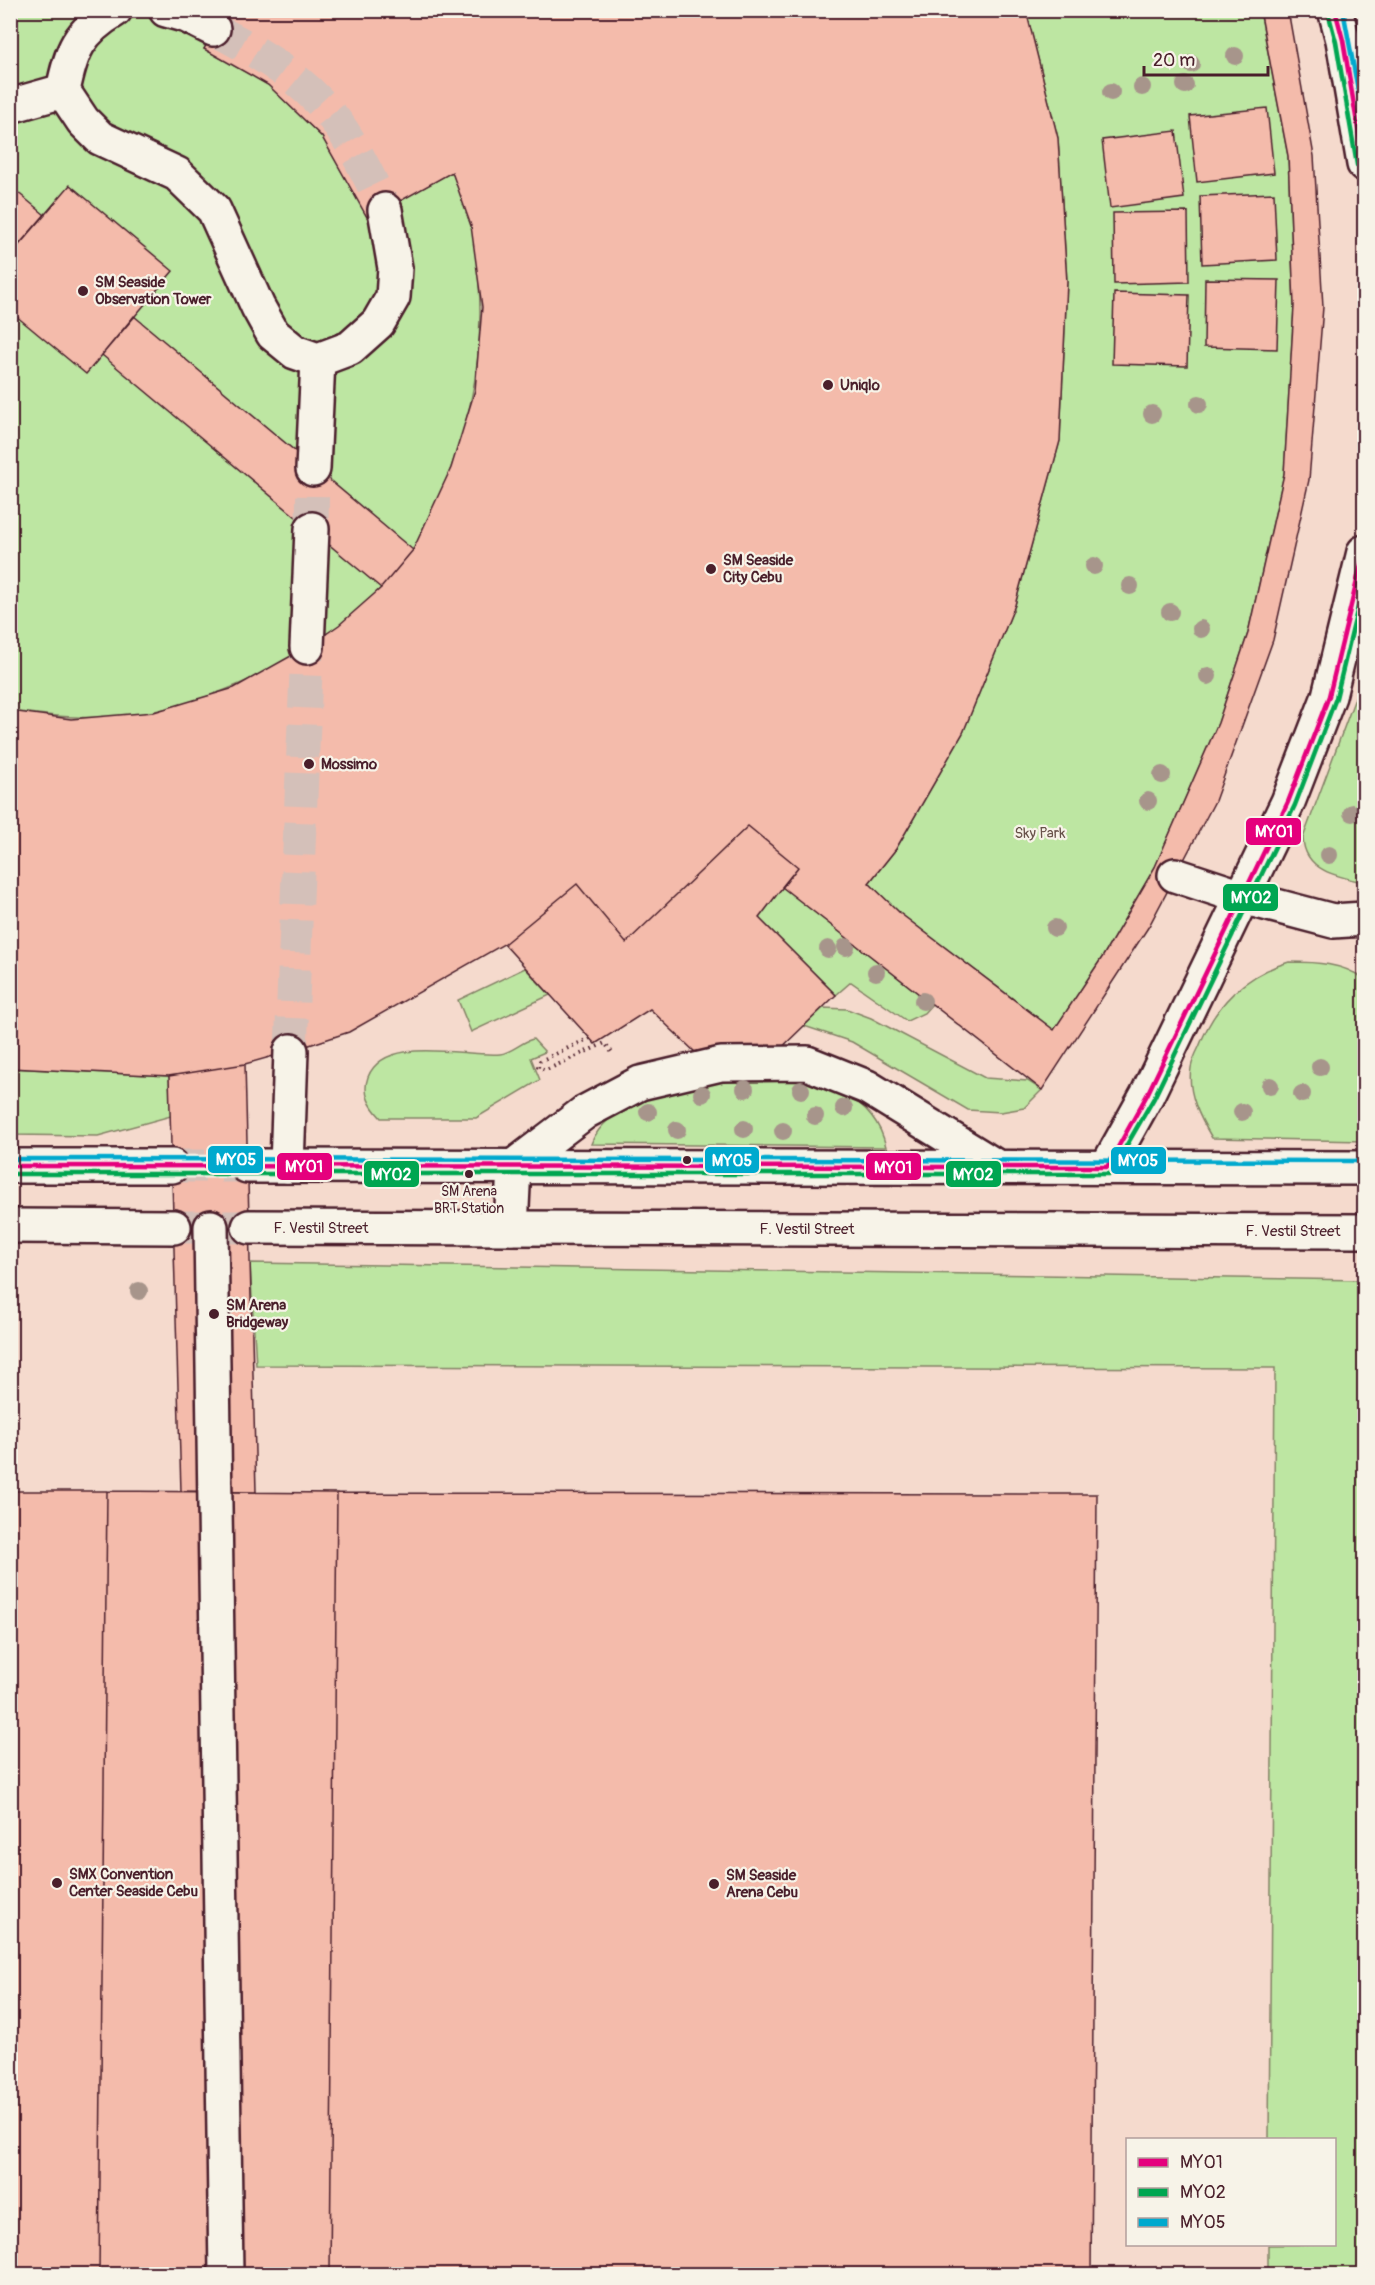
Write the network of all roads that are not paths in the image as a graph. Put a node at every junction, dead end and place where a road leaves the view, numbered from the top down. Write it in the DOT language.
graph roads {
  1 [pos="114,10"];
  2 [pos="166,10"];
  3 [pos="1335,10"];
  4 [pos="213,29"];
  5 [pos="63,91"];
  6 [pos="10,106"];
  7 [pos="1365,164"];
  8 [pos="385,210"];
  9 [pos="318,360"];
  10 [pos="314,469"];
  11 [pos="312,529"];
  12 [pos="1365,552"];
  13 [pos="307,647"];
  14 [pos="1175,875"];
  15 [pos="1242,897"];
  16 [pos="1365,918"];
  17 [pos="291,1051"];
  18 [pos="10,1166"];
  19 [pos="172,1166"];
  20 [pos="247,1166"];
  21 [pos="287,1166"];
  22 [pos="514,1166"];
  23 [pos="998,1167"];
  24 [pos="1107,1167"];
  25 [pos="1365,1168"];
  26 [pos="10,1226"];
  27 [pos="174,1227"];
  28 [pos="212,1227"];
  29 [pos="249,1227"];
  30 [pos="511,1228"];
  31 [pos="1365,1231"];
  32 [pos="226,2274"];
  1 -- 5 [label="main road"];
  2 -- 4 [label="main road"];
  3 -- 7 [label="main road"];
  5 -- 6 [label="main road"];
  5 -- 9 [label="main road"];
  8 -- 9 [label="main road"];
  9 -- 10 [label="main road"];
  11 -- 13 [label="main road"];
  12 -- 15 [label="main road"];
  14 -- 15 [label="main road"];
  15 -- 16 [label="main road"];
  15 -- 24 [label="main road"];
  17 -- 21 [label="main road"];
  18 -- 19 [label="main road"];
  20 -- 21 [label="main road"];
  21 -- 22 [label="main road"];
  22 -- 23 [label="main road"];
  22 -- 23 [label="main road"];
  22 -- 30 [label="main road"];
  23 -- 24 [label="main road"];
  24 -- 25 [label="main road"];
  26 -- 27 [label="main road"];
  28 -- 32 [label="main road"];
  29 -- 30 [label="main road, F. Vestil Street"];
  30 -- 31 [label="main road, F. Vestil Street"];
}
